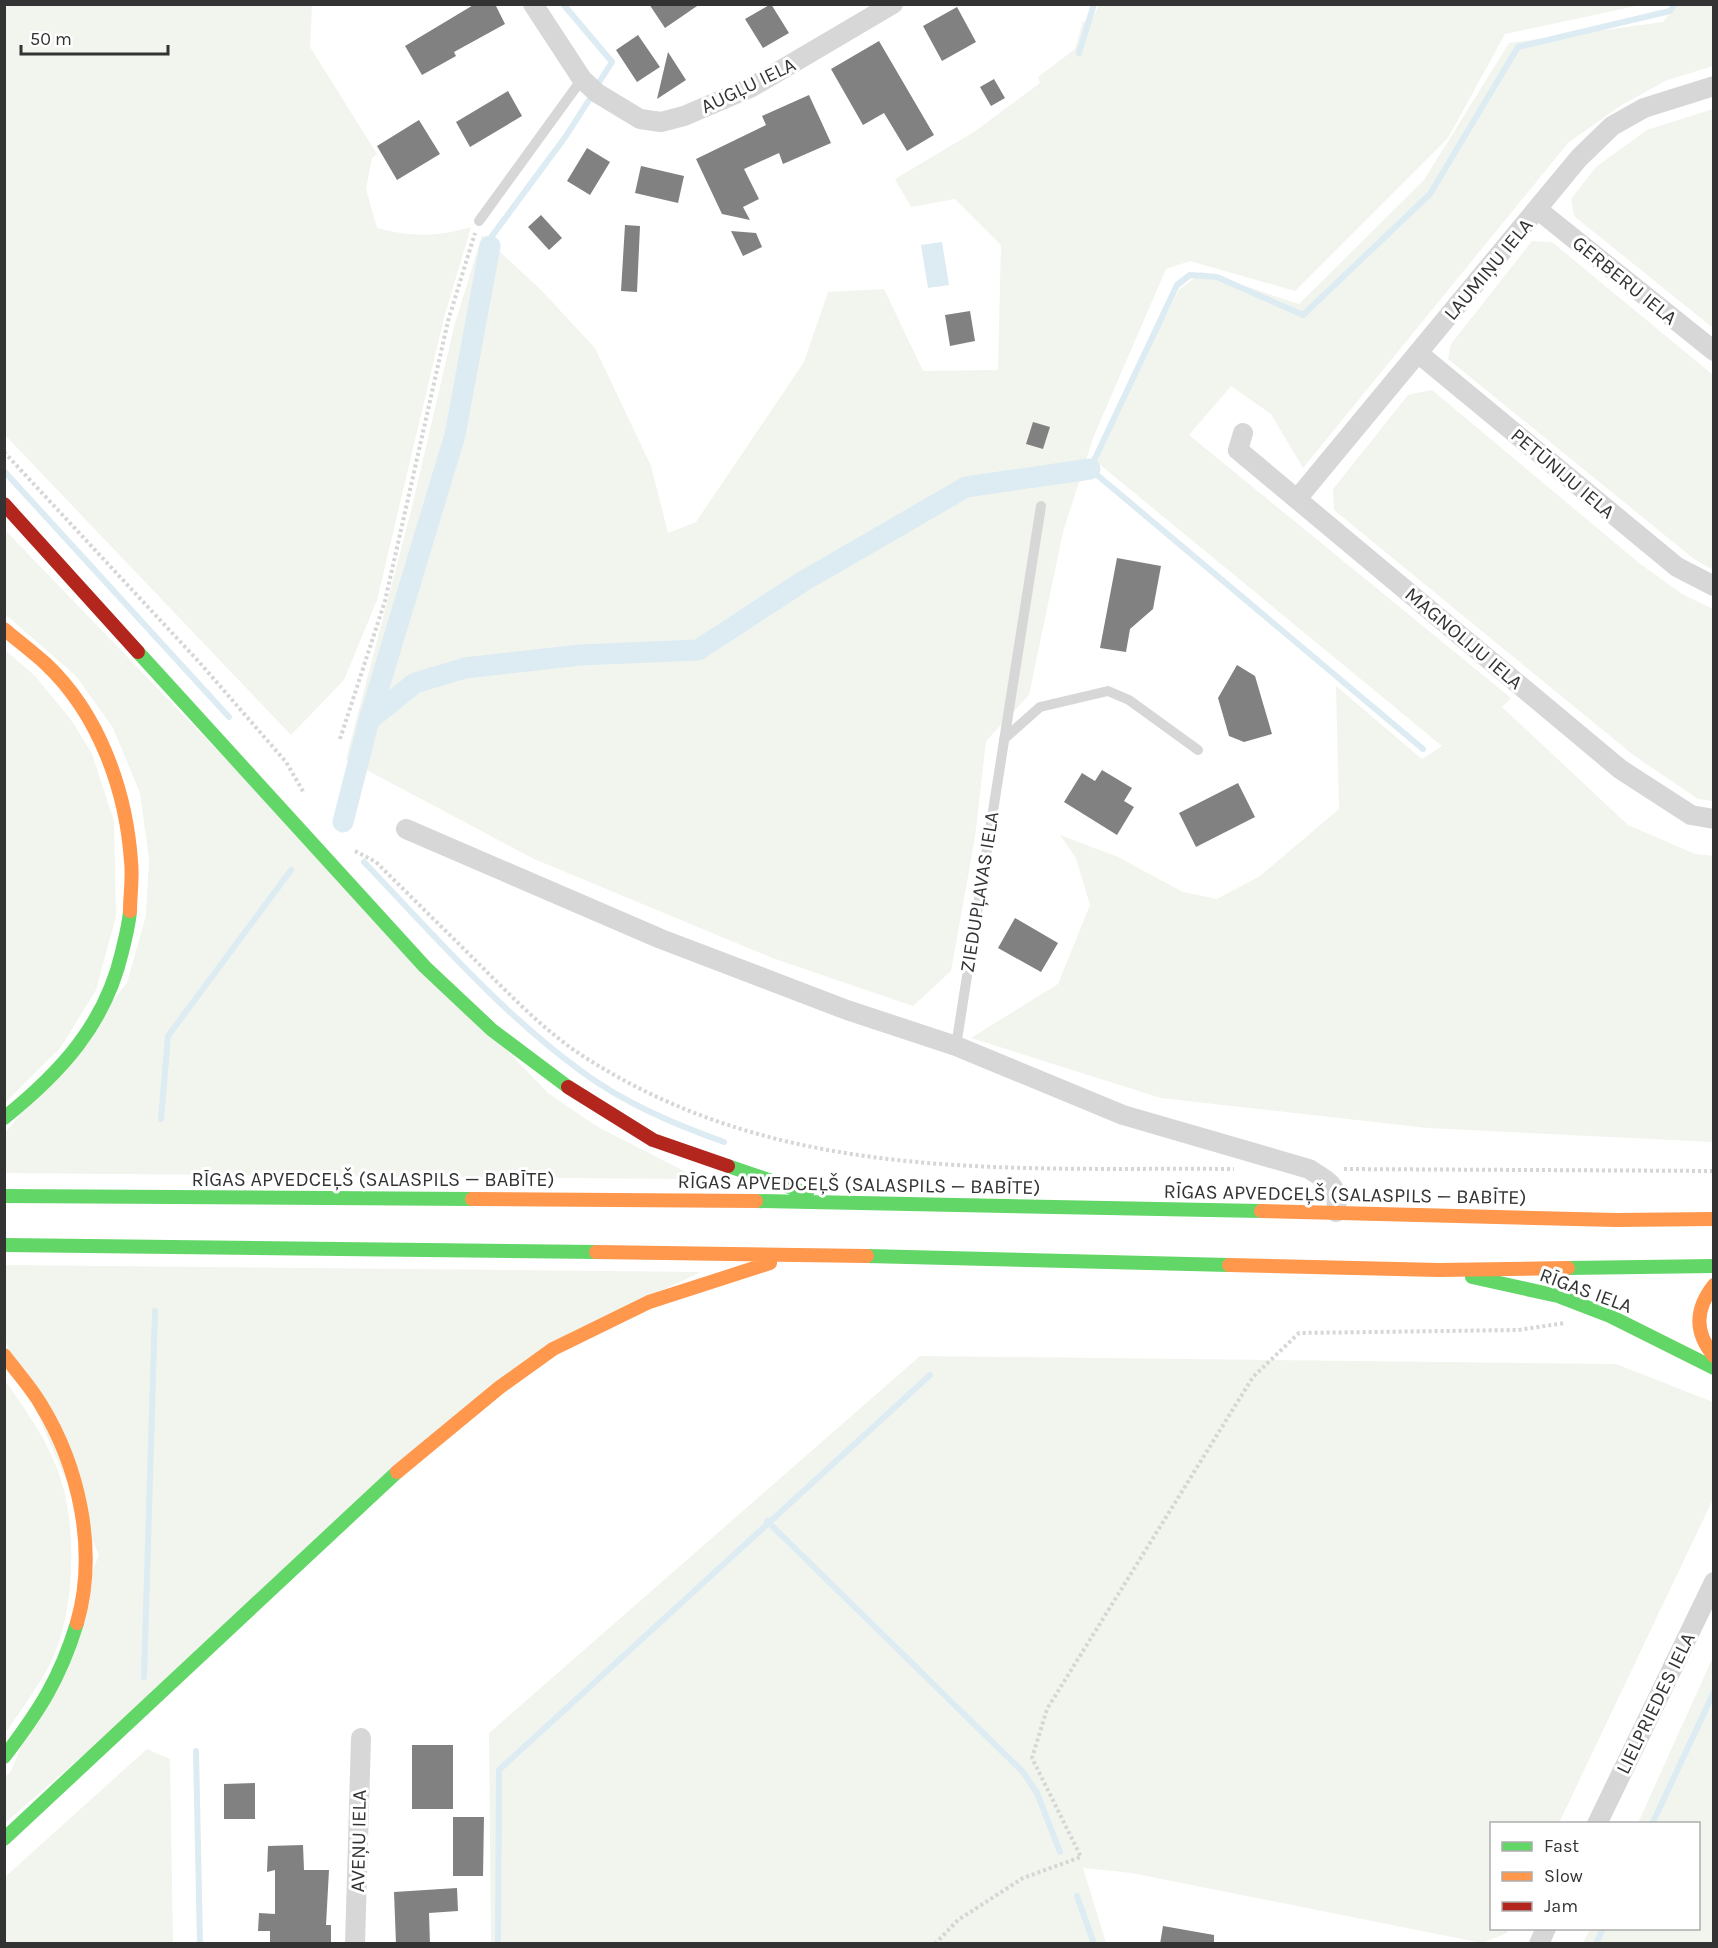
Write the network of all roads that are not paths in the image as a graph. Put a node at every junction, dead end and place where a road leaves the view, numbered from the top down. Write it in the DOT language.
graph roads {
  1 [pos="533,4"];
  2 [pos="893,4"];
  3 [pos="582,79"];
  4 [pos="1713,87"];
  5 [pos="1537,209"];
  6 [pos="479,221"];
  7 [pos="1713,351"];
  8 [pos="1418,353"];
  9 [pos="1243,433"];
  10 [pos="1297,499"];
  11 [pos="4,504"];
  12 [pos="1041,506"];
  13 [pos="1713,586"];
  14 [pos="4,629"];
  15 [pos="1005,739"];
  16 [pos="1198,750"];
  17 [pos="1713,819"];
  18 [pos="406,830"];
  19 [pos="956,1046"];
  20 [pos="4,1118"];
  21 [pos="4,1196"];
  22 [pos="831,1201"];
  23 [pos="1336,1212"];
  24 [pos="1713,1219"];
  25 [pos="4,1245"];
  26 [pos="796,1254"];
  27 [pos="1713,1266"];
  28 [pos="1439,1270"];
  29 [pos="1713,1285"];
  30 [pos="4,1355"];
  31 [pos="1713,1356"];
  32 [pos="1713,1368"];
  33 [pos="1713,1582"];
  34 [pos="361,1738"];
  35 [pos="4,1758"];
  36 [pos="1598,1822"];
  37 [pos="4,1839"];
  38 [pos="1546,1930"];
  39 [pos="355,1944"];
  40 [pos="1539,1944"];
  1 -- 3 [label="street, AUGĻU IELA"];
  2 -- 3 [label="street, AUGĻU IELA"];
  3 -- 6 [label="lane"];
  4 -- 5 [label="street, LAUMIŅU IELA"];
  5 -- 7 [label="street, GERBERU IELA"];
  5 -- 8 [label="street, LAUMIŅU IELA"];
  8 -- 10 [label="street, LAUMIŅU IELA"];
  8 -- 13 [label="street, PETŪNIJU IELA"];
  9 -- 10 [label="street, MAGNOLIJU IELA"];
  10 -- 17 [label="street, MAGNOLIJU IELA"];
  11 -- 22 [label="main road"];
  12 -- 15 [label="lane, ZIEDUPĻAVAS IELA"];
  14 -- 20 [label="main road"];
  15 -- 16 [label="lane"];
  15 -- 19 [label="lane, ZIEDUPĻAVAS IELA"];
  18 -- 19 [label="street"];
  19 -- 23 [label="street"];
  21 -- 22 [label="main road, RĪGAS APVEDCEĻŠ (SALASPILS — BABĪTE)"];
  22 -- 23 [label="main road, RĪGAS APVEDCEĻŠ (SALASPILS — BABĪTE)"];
  23 -- 24 [label="main road, RĪGAS APVEDCEĻŠ (SALASPILS — BABĪTE)"];
  25 -- 26 [label="main road"];
  26 -- 28 [label="main road"];
  26 -- 37 [label="main road"];
  27 -- 28 [label="main road"];
  28 -- 32 [label="main road, RĪGAS IELA"];
  29 -- 31 [label="main road"];
  30 -- 35 [label="main road"];
  33 -- 36 [label="street, LIELPRIEDES IELA"];
  34 -- 39 [label="street, AVEŅU IELA"];
  38 -- 40 [label="street"];
}
